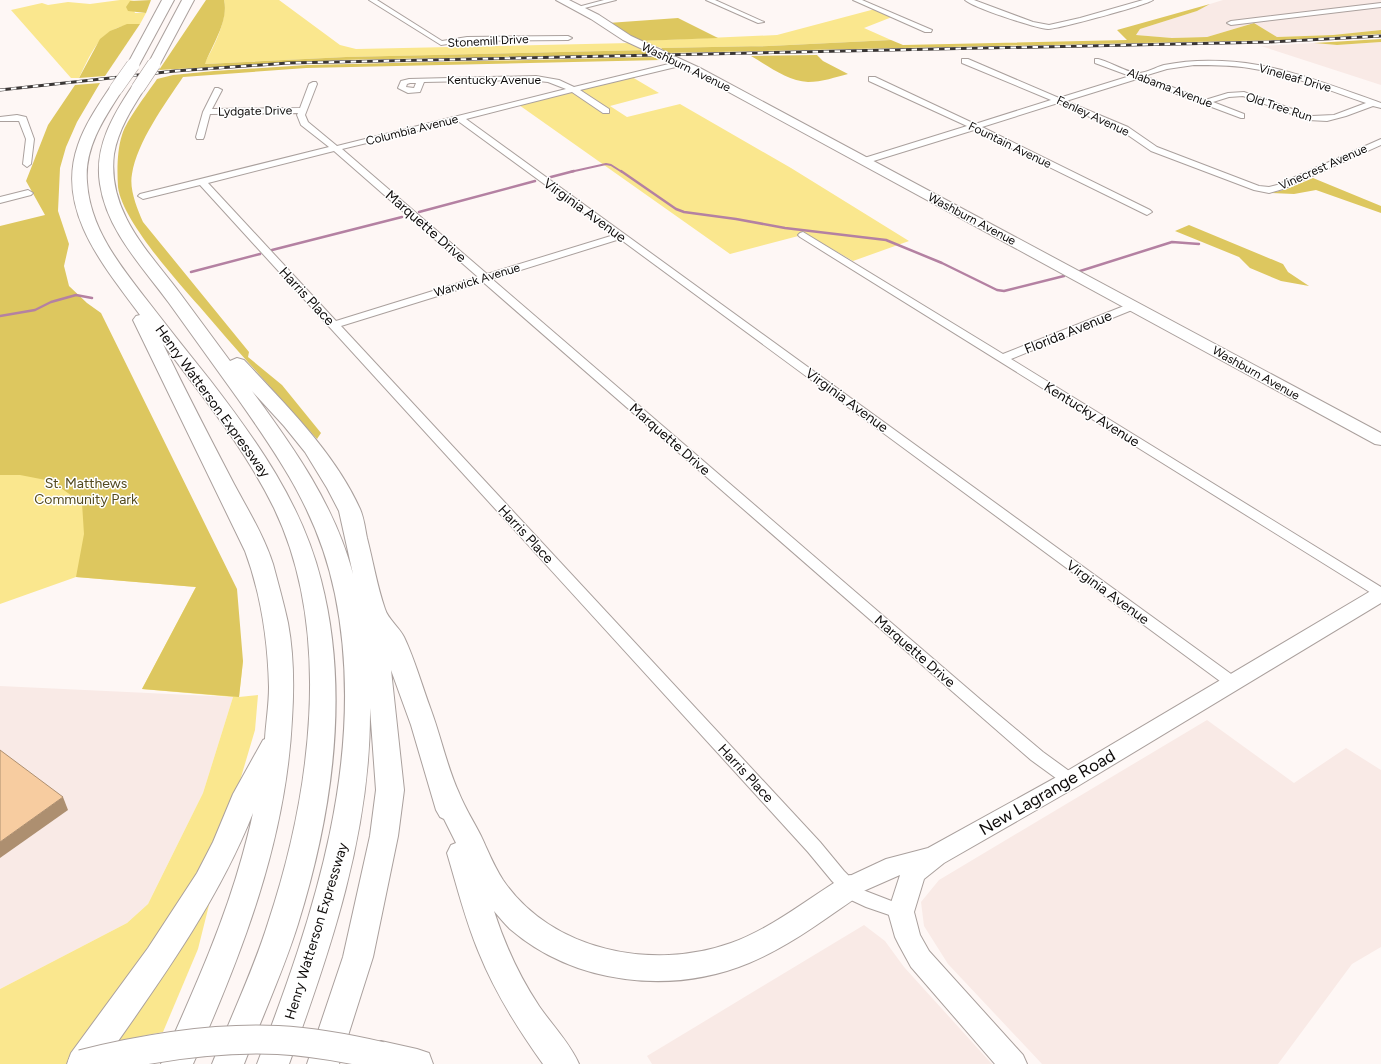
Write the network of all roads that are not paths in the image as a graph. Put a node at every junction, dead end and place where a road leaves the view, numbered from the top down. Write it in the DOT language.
graph roads {
  1 [pos="158,0"];
  2 [pos="168,0"];
  3 [pos="188,0"];
  4 [pos="198,0"];
  5 [pos="372,0"];
  6 [pos="561,0"];
  7 [pos="613,0"];
  8 [pos="708,0"];
  9 [pos="856,0"];
  10 [pos="968,0"];
  11 [pos="991,0"];
  12 [pos="1150,0"];
  13 [pos="977,3"];
  14 [pos="1381,5"];
  15 [pos="577,8"];
  16 [pos="760,22"];
  17 [pos="1232,23"];
  18 [pos="928,30"];
  19 [pos="568,38"];
  20 [pos="164,45"];
  21 [pos="142,47"];
  22 [pos="965,61"];
  23 [pos="1098,61"];
  24 [pos="681,63"];
  25 [pos="1137,76"];
  26 [pos="872,79"];
  27 [pos="422,80"];
  28 [pos="313,84"];
  29 [pos="218,90"];
  30 [pos="573,90"];
  31 [pos="1060,100"];
  32 [pos="1206,102"];
  33 [pos="1377,104"];
  34 [pos="303,110"];
  35 [pos="606,111"];
  36 [pos="207,112"];
  37 [pos="1241,116"];
  38 [pos="460,118"];
  39 [pos="0,119"];
  40 [pos="973,127"];
  41 [pos="200,137"];
  42 [pos="1381,142"];
  43 [pos="336,149"];
  44 [pos="864,161"];
  45 [pos="27,164"];
  46 [pos="202,182"];
  47 [pos="1264,189"];
  48 [pos="28,193"];
  49 [pos="143,196"];
  50 [pos="0,200"];
  51 [pos="1147,212"];
  52 [pos="803,235"];
  53 [pos="620,236"];
  54 [pos="485,277"];
  55 [pos="124,280"];
  56 [pos="161,280"];
  57 [pos="1133,306"];
  58 [pos="333,325"];
  59 [pos="1003,358"];
  60 [pos="1381,440"];
  61 [pos="1381,594"];
  62 [pos="374,613"];
  63 [pos="1233,683"];
  64 [pos="279,733"];
  65 [pos="1070,780"];
  66 [pos="447,796"];
  67 [pos="935,856"];
  68 [pos="850,887"];
  69 [pos="901,912"];
  70 [pos="82,1064"];
  71 [pos="177,1064"];
  72 [pos="228,1064"];
  73 [pos="273,1064"];
  74 [pos="323,1064"];
  75 [pos="417,1064"];
  76 [pos="563,1064"];
  77 [pos="1013,1064"];
  1 -- 21 [label="highway"];
  2 -- 21 [label="highway, Henry Watterson Expressway"];
  3 -- 20 [label="highway, Henry Watterson Expressway"];
  4 -- 20 [label="highway"];
  5 -- 19 [label="street, Stonemill Drive"];
  6 -- 15 [label="street, Washburn Avenue"];
  7 -- 15 [label="street"];
  8 -- 16 [label="street"];
  9 -- 18 [label="street"];
  10 -- 13 [label="street"];
  11 -- 13 [label="street"];
  12 -- 13 [label="street"];
  14 -- 17 [label="street"];
  15 -- 24 [label="street, Washburn Avenue"];
  20 -- 56 [label="highway, Henry Watterson Expressway, bridge"];
  21 -- 55 [label="highway, Henry Watterson Expressway, bridge"];
  22 -- 31 [label="street, Fenley Avenue"];
  23 -- 25 [label="street, Alabama Avenue"];
  24 -- 30 [label="street, Columbia Avenue"];
  24 -- 44 [label="street, Washburn Avenue"];
  25 -- 31 [label="street"];
  25 -- 32 [label="street, Alabama Avenue"];
  25 -- 33 [label="street, Vineleaf Drive"];
  26 -- 40 [label="street, Fountain Avenue"];
  27 -- 30 [label="street, Kentucky Avenue"];
  28 -- 34 [label="street"];
  29 -- 36 [label="street"];
  30 -- 35 [label="street, Kentucky Avenue"];
  30 -- 38 [label="street, Columbia Avenue"];
  31 -- 40 [label="street"];
  31 -- 47 [label="street, Fenley Avenue"];
  32 -- 33 [label="street, Old Tree Run"];
  32 -- 37 [label="street, Alabama Avenue"];
  34 -- 36 [label="street, Lydgate Drive"];
  34 -- 43 [label="street, Marquette Drive"];
  36 -- 41 [label="street"];
  38 -- 43 [label="street, Columbia Avenue"];
  38 -- 53 [label="street, Virginia Avenue"];
  39 -- 45 [label="street"];
  40 -- 44 [label="street"];
  40 -- 51 [label="street, Fountain Avenue"];
  42 -- 47 [label="street, Vinecrest Avenue"];
  43 -- 46 [label="street, Columbia Avenue"];
  43 -- 54 [label="street, Marquette Drive"];
  44 -- 57 [label="street, Washburn Avenue"];
  46 -- 49 [label="street, Columbia Avenue"];
  46 -- 58 [label="street, Harris Place"];
  48 -- 50 [label="street"];
  52 -- 59 [label="street, Kentucky Avenue"];
  53 -- 54 [label="street, Warwick Avenue"];
  53 -- 63 [label="street, Virginia Avenue"];
  54 -- 58 [label="street, Warwick Avenue"];
  54 -- 65 [label="street, Marquette Drive"];
  55 -- 64 [label="highway"];
  55 -- 72 [label="highway, Henry Watterson Expressway"];
  56 -- 62 [label="highway"];
  56 -- 73 [label="highway, Henry Watterson Expressway"];
  57 -- 59 [label="street, Florida Avenue"];
  57 -- 60 [label="street, Washburn Avenue"];
  58 -- 68 [label="street, Harris Place"];
  59 -- 61 [label="street, Kentucky Avenue"];
  61 -- 63 [label="street, New Lagrange Road"];
  62 -- 66 [label="highway"];
  62 -- 74 [label="highway"];
  63 -- 65 [label="street, New Lagrange Road"];
  64 -- 70 [label="highway"];
  64 -- 71 [label="highway"];
  65 -- 67 [label="street, New Lagrange Road"];
  66 -- 68 [label="highway"];
  66 -- 76 [label="highway"];
  67 -- 68 [label="street"];
  67 -- 69 [label="street, New Lagrange Road"];
  68 -- 69 [label="street, Harris Place"];
  69 -- 77 [label="street"];
  70 -- 75 [label="highway, bridge"];
}
